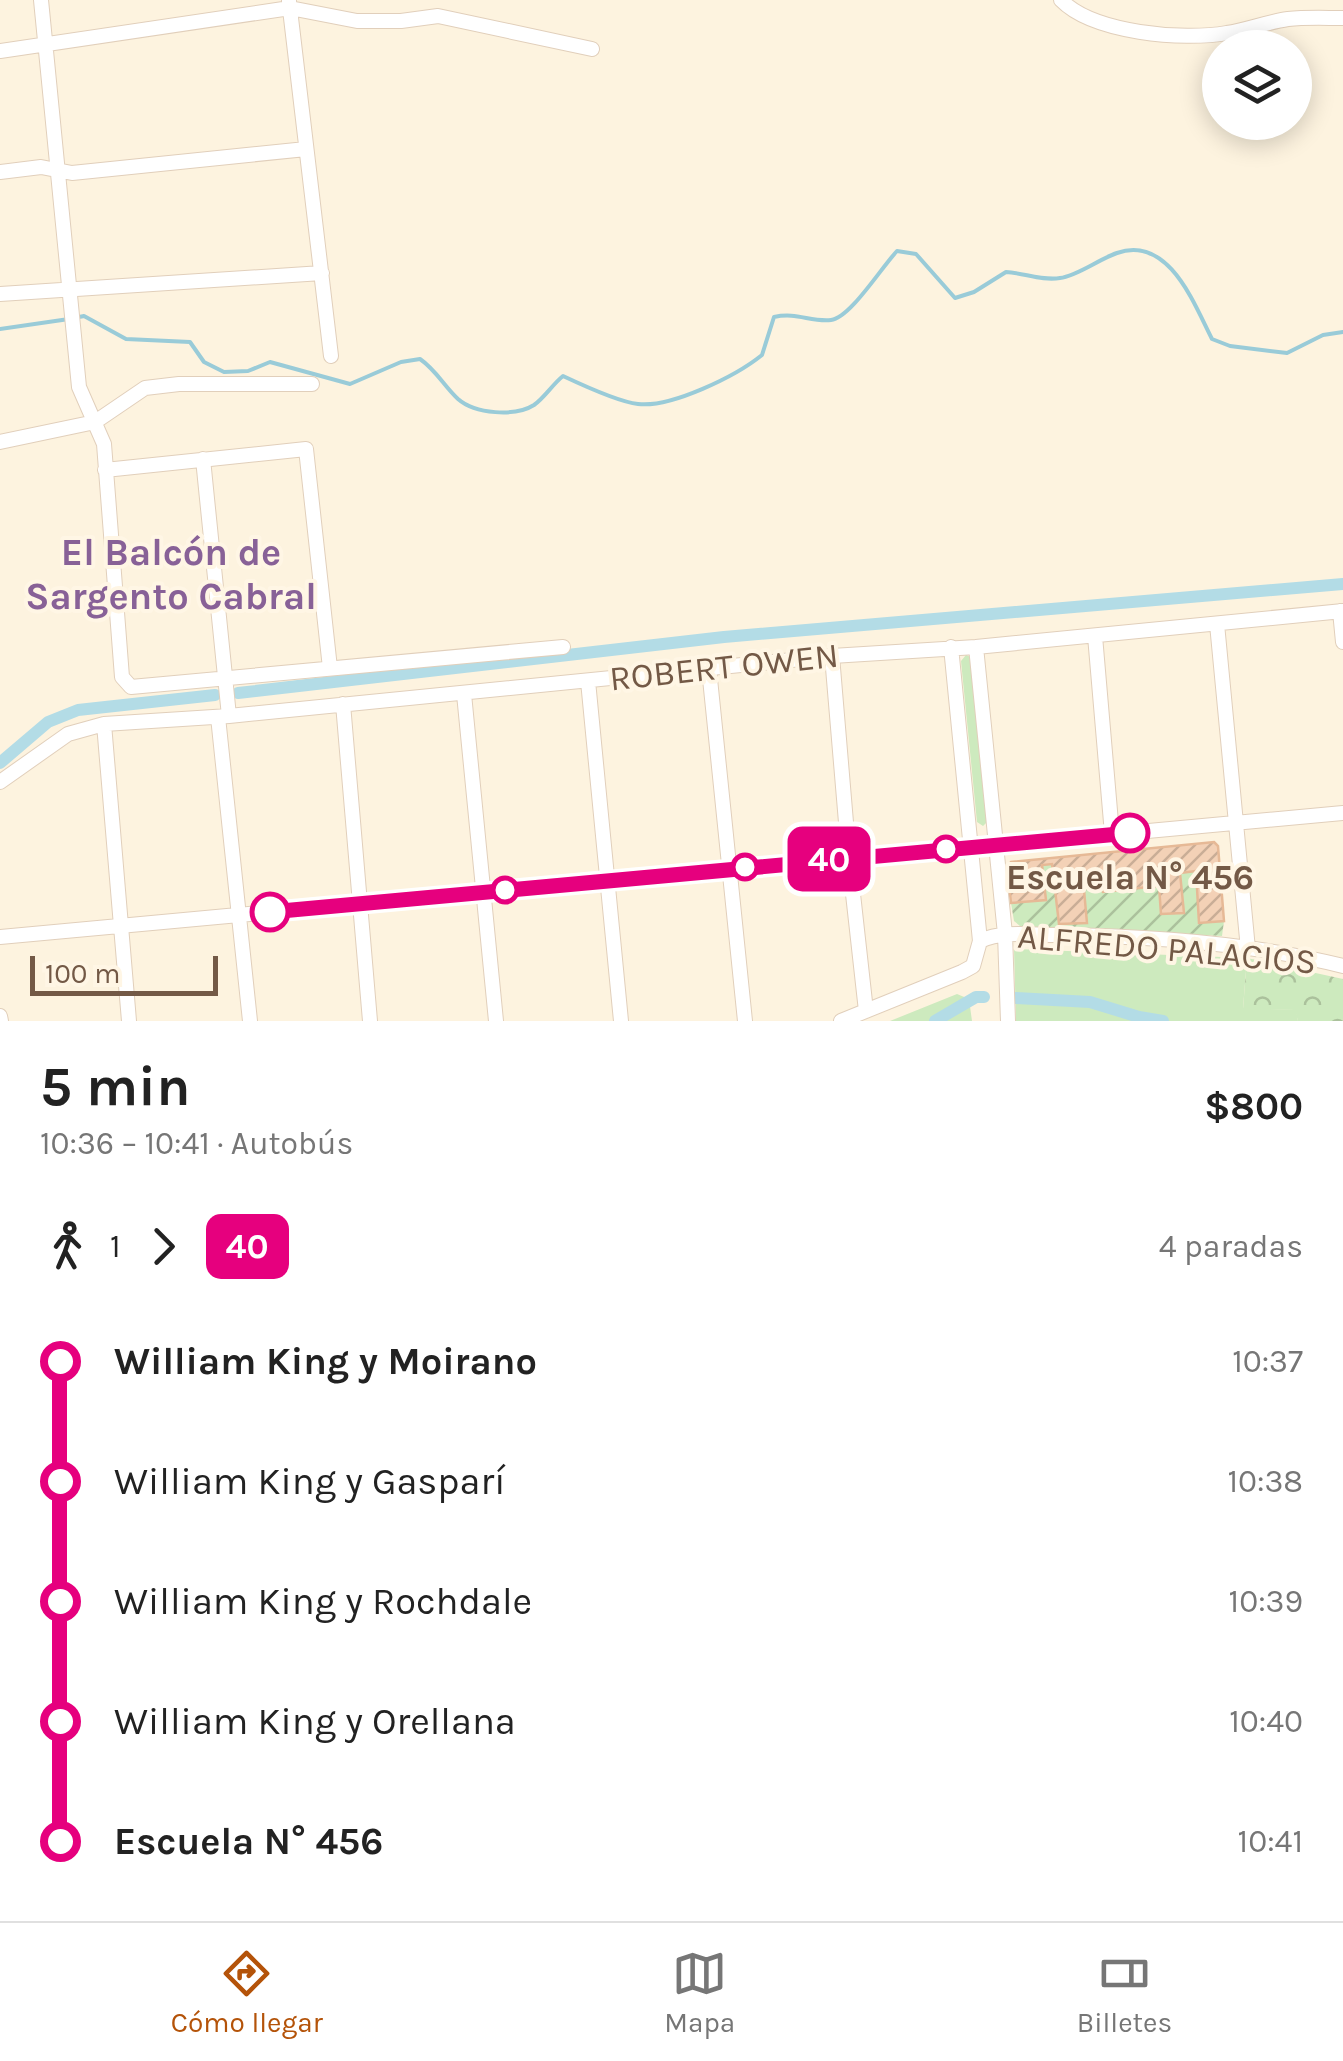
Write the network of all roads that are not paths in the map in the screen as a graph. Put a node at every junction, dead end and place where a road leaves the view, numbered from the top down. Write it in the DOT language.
graph roads {
  1 [pos="41,0"];
  2 [pos="1062,0"];
  3 [pos="290,4"];
  4 [pos="1343,18"];
  5 [pos="45,46"];
  6 [pos="592,49"];
  7 [pos="0,51"];
  8 [pos="306,149"];
  9 [pos="56,168"];
  10 [pos="0,172"];
  11 [pos="322,273"];
  12 [pos="0,294"];
  13 [pos="70,294"];
  14 [pos="330,356"];
  15 [pos="312,384"];
  16 [pos="95,422"];
  17 [pos="0,442"];
  18 [pos="203,459"];
  19 [pos="105,470"];
  20 [pos="1342,611"];
  21 [pos="1216,624"];
  22 [pos="1095,636"];
  23 [pos="1343,642"];
  24 [pos="562,647"];
  25 [pos="976,647"];
  26 [pos="951,648"];
  27 [pos="832,656"];
  28 [pos="330,668"];
  29 [pos="709,669"];
  30 [pos="226,680"];
  31 [pos="588,681"];
  32 [pos="464,694"];
  33 [pos="343,704"];
  34 [pos="224,716"];
  35 [pos="104,724"];
  36 [pos="0,782"];
  37 [pos="1343,812"];
  38 [pos="1236,823"];
  39 [pos="1112,834"];
  40 [pos="996,844"];
  41 [pos="970,846"];
  42 [pos="849,858"];
  43 [pos="728,868"];
  44 [pos="606,881"];
  45 [pos="484,892"];
  46 [pos="360,903"];
  47 [pos="240,915"];
  48 [pos="122,926"];
  49 [pos="1006,934"];
  50 [pos="0,937"];
  51 [pos="980,941"];
  52 [pos="1248,949"];
  53 [pos="1343,966"];
  54 [pos="866,1011"];
  55 [pos="128,1021"];
  56 [pos="250,1021"];
  57 [pos="370,1021"];
  58 [pos="496,1021"];
  59 [pos="621,1021"];
  60 [pos="744,1021"];
  61 [pos="841,1021"];
  62 [pos="1008,1021"];
  1 -- 5 [label="street"];
  2 -- 4 [label="street"];
  3 -- 5 [label="street"];
  3 -- 6 [label="street"];
  3 -- 8 [label="street"];
  5 -- 7 [label="street"];
  5 -- 9 [label="street"];
  8 -- 9 [label="street"];
  8 -- 11 [label="street"];
  9 -- 10 [label="street"];
  9 -- 13 [label="street"];
  11 -- 13 [label="street"];
  11 -- 14 [label="street"];
  12 -- 13 [label="street"];
  13 -- 16 [label="street"];
  15 -- 16 [label="street"];
  16 -- 17 [label="street"];
  16 -- 19 [label="street"];
  18 -- 19 [label="street"];
  18 -- 28 [label="street"];
  18 -- 30 [label="street"];
  19 -- 30 [label="street"];
  20 -- 21 [label="street, ROBERT OWEN"];
  20 -- 23 [label="street"];
  21 -- 22 [label="street, ROBERT OWEN"];
  21 -- 38 [label="street"];
  22 -- 25 [label="street, ROBERT OWEN"];
  22 -- 39 [label="street"];
  24 -- 28 [label="street"];
  25 -- 26 [label="street, ROBERT OWEN"];
  25 -- 40 [label="street"];
  26 -- 27 [label="street, ROBERT OWEN"];
  26 -- 41 [label="street"];
  27 -- 29 [label="street, ROBERT OWEN"];
  27 -- 42 [label="street"];
  28 -- 30 [label="street"];
  29 -- 31 [label="street, ROBERT OWEN"];
  29 -- 43 [label="street"];
  30 -- 34 [label="street"];
  31 -- 32 [label="street, ROBERT OWEN"];
  31 -- 44 [label="street"];
  32 -- 33 [label="street, ROBERT OWEN"];
  32 -- 45 [label="street"];
  33 -- 34 [label="street, ROBERT OWEN"];
  33 -- 46 [label="street"];
  34 -- 35 [label="street, ROBERT OWEN"];
  34 -- 47 [label="street"];
  35 -- 36 [label="street, ROBERT OWEN"];
  35 -- 48 [label="street"];
  37 -- 38 [label="street"];
  38 -- 39 [label="street"];
  38 -- 52 [label="street"];
  39 -- 40 [label="street"];
  40 -- 41 [label="street"];
  40 -- 49 [label="street"];
  41 -- 42 [label="street"];
  41 -- 51 [label="street"];
  42 -- 43 [label="street"];
  42 -- 54 [label="street"];
  43 -- 44 [label="street"];
  43 -- 60 [label="street"];
  44 -- 45 [label="street"];
  44 -- 59 [label="street"];
  45 -- 46 [label="street"];
  45 -- 58 [label="street"];
  46 -- 47 [label="street"];
  46 -- 57 [label="street"];
  47 -- 48 [label="street"];
  47 -- 56 [label="street"];
  48 -- 50 [label="street"];
  48 -- 55 [label="street"];
  49 -- 51 [label="street, ALFREDO PALACIOS"];
  49 -- 52 [label="street, ALFREDO PALACIOS"];
  49 -- 62 [label="street"];
  51 -- 54 [label="street, ALFREDO PALACIOS"];
  52 -- 53 [label="street, ALFREDO PALACIOS"];
  54 -- 61 [label="street, ALFREDO PALACIOS"];
}
